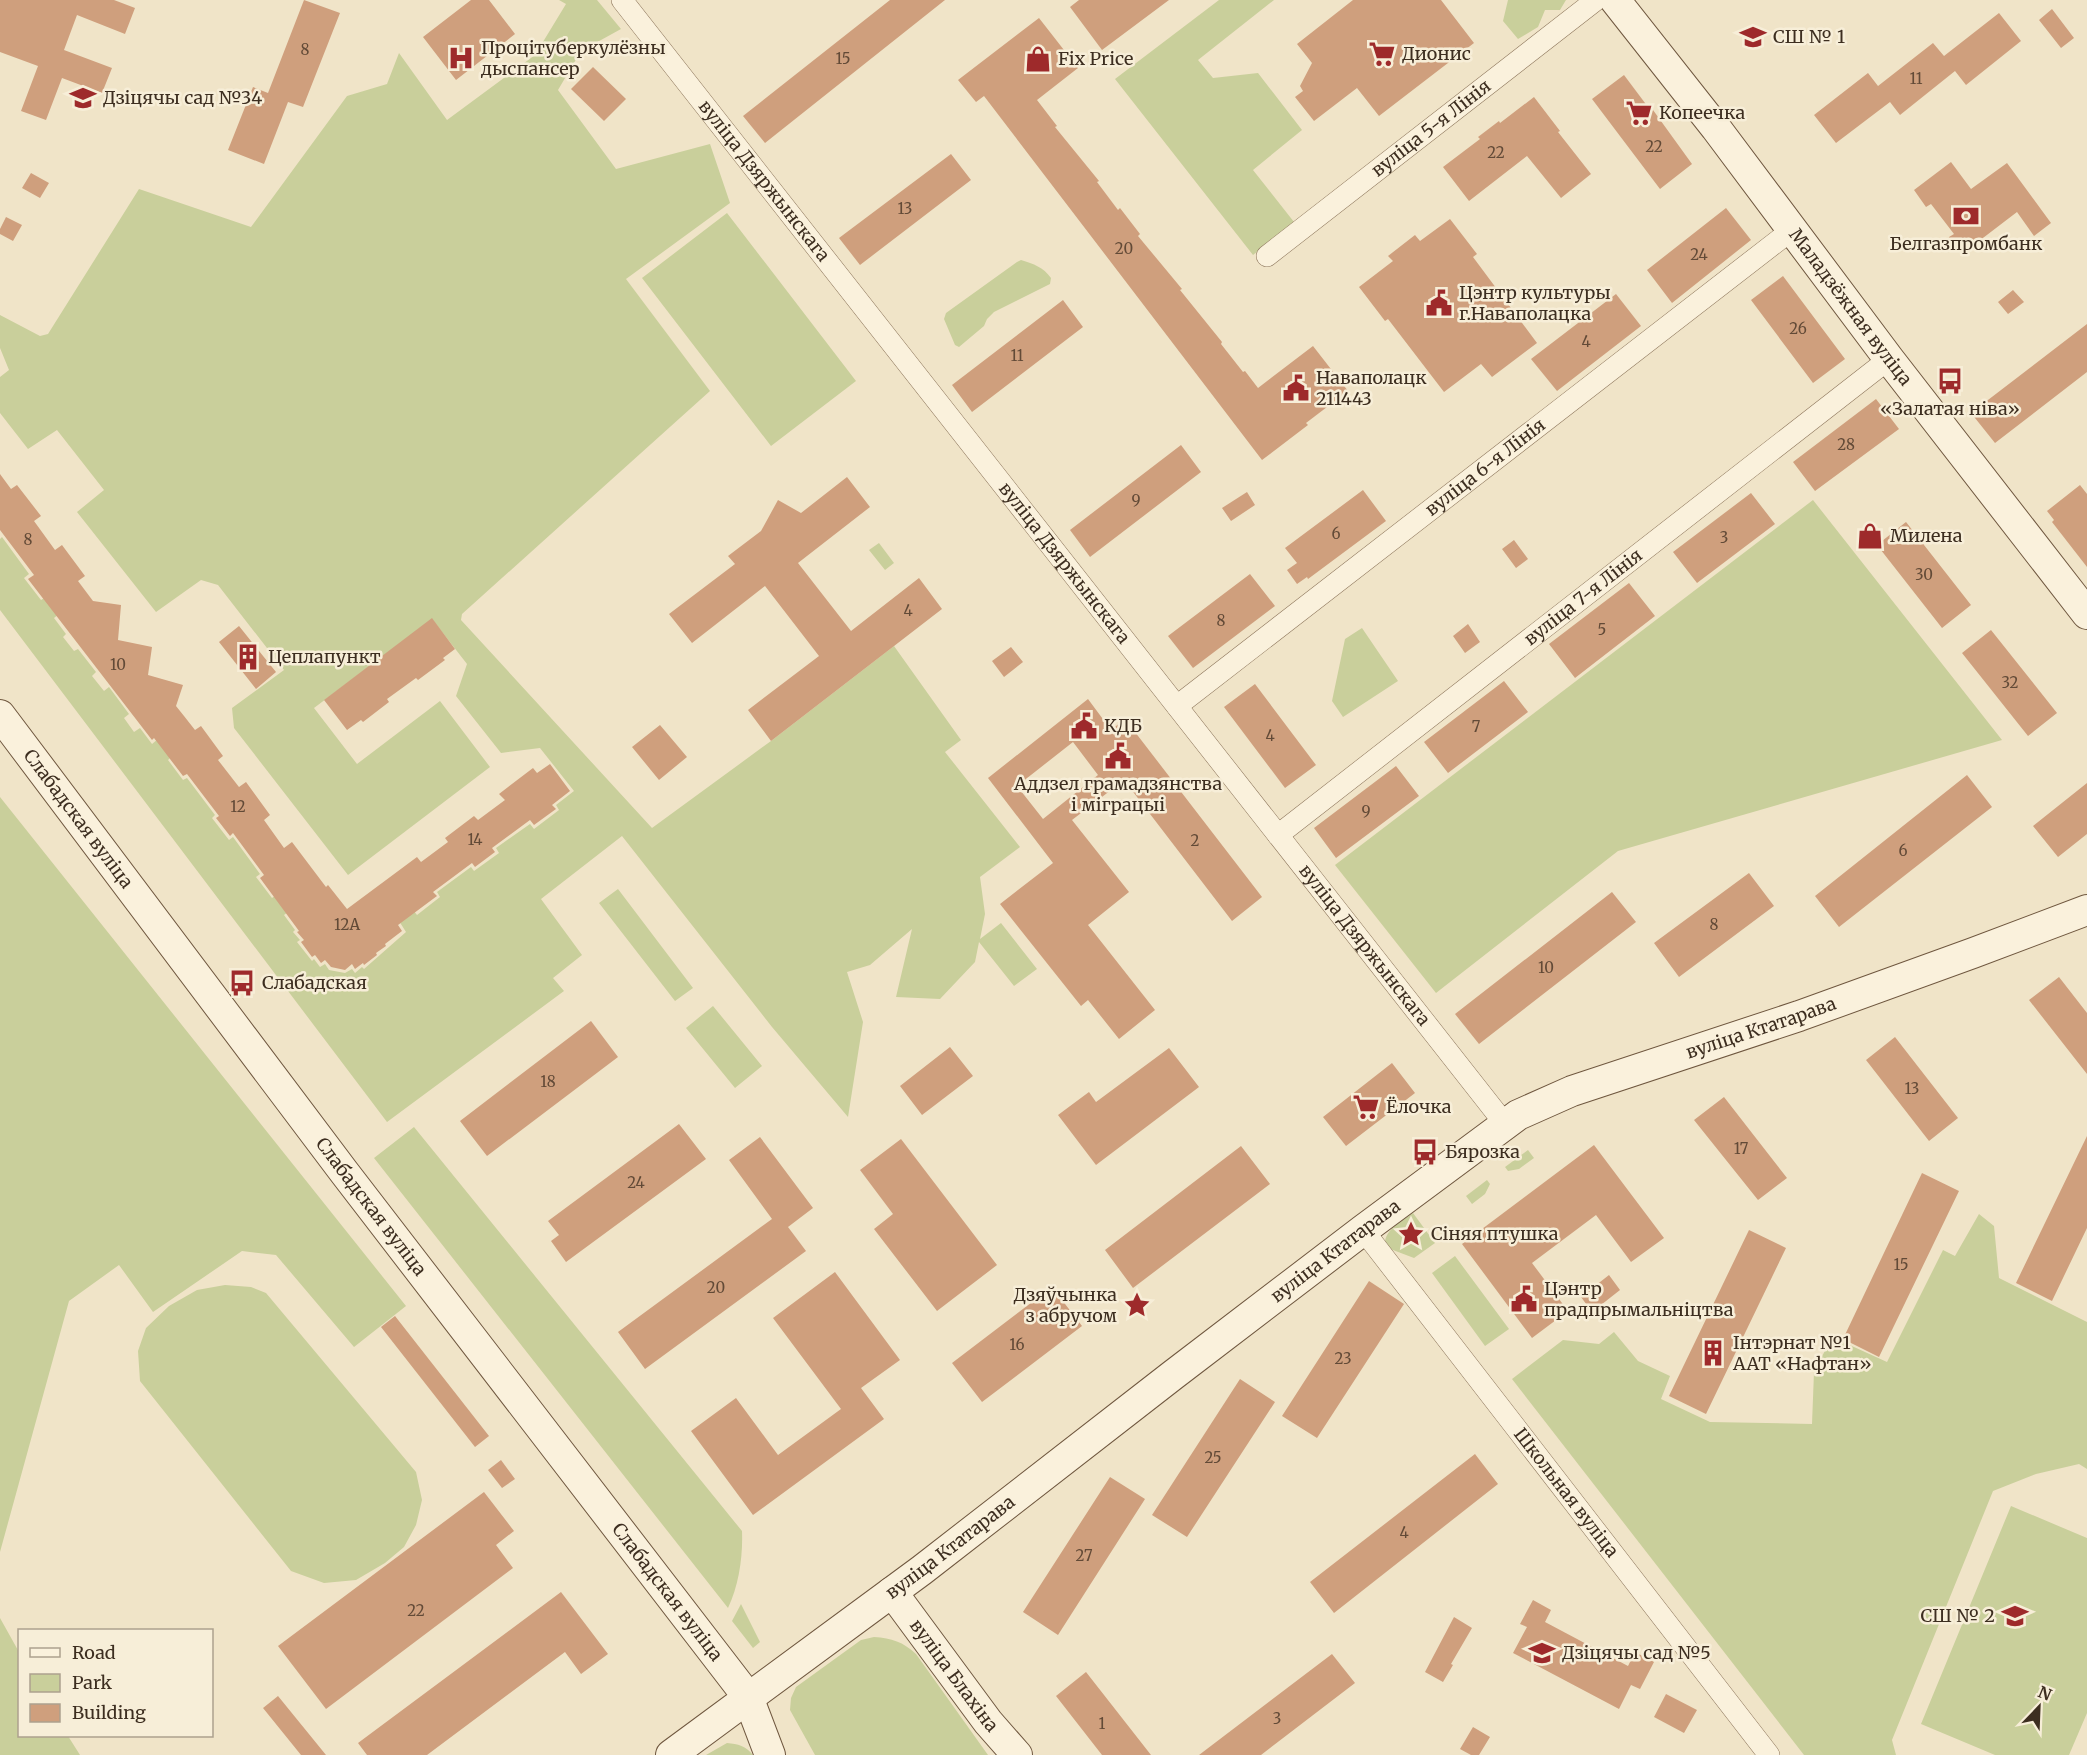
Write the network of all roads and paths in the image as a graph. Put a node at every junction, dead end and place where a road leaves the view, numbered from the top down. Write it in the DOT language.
graph roads {
  1 [pos="622,0"];
  2 [pos="1596,0"];
  3 [pos="1615,0"];
  4 [pos="1793,230"];
  5 [pos="1267,256"];
  6 [pos="1889,359"];
  7 [pos="2087,614"];
  8 [pos="1177,706"];
  9 [pos="0,715"];
  10 [pos="1278,835"];
  11 [pos="2087,910"];
  12 [pos="1505,1124"];
  13 [pos="1363,1230"];
  14 [pos="892,1592"];
  15 [pos="748,1697"];
  16 [pos="671,1755"];
  17 [pos="770,1755"];
  18 [pos="1017,1755"];
  19 [pos="1769,1755"];
  1 -- 8 [label="street, вуліца Дзяржынскага"];
  2 -- 5 [label="street, вуліца 5-я Лінія"];
  3 -- 4 [label="street, Маладзёжная вуліца"];
  4 -- 6 [label="street, Маладзёжная вуліца"];
  4 -- 8 [label="street, вуліца 6-я Лінія"];
  6 -- 7 [label="street, Маладзёжная вуліца"];
  6 -- 10 [label="street, вуліца 7-я Лінія"];
  8 -- 10 [label="street, вуліца Дзяржынскага"];
  9 -- 15 [label="street, Слабадская вуліца"];
  10 -- 12 [label="street, вуліца Дзяржынскага"];
  11 -- 12 [label="street, вуліца Ктатарава"];
  12 -- 13 [label="street, вуліца Ктатарава"];
  13 -- 14 [label="street, вуліца Ктатарава"];
  13 -- 19 [label="street, Школьная вуліца"];
  14 -- 15 [label="street, вуліца Ктатарава"];
  14 -- 18 [label="street, вуліца Блахіна"];
  15 -- 16 [label="street, вуліца Ктатарава"];
  15 -- 17 [label="street, Слабадская вуліца"];
}
